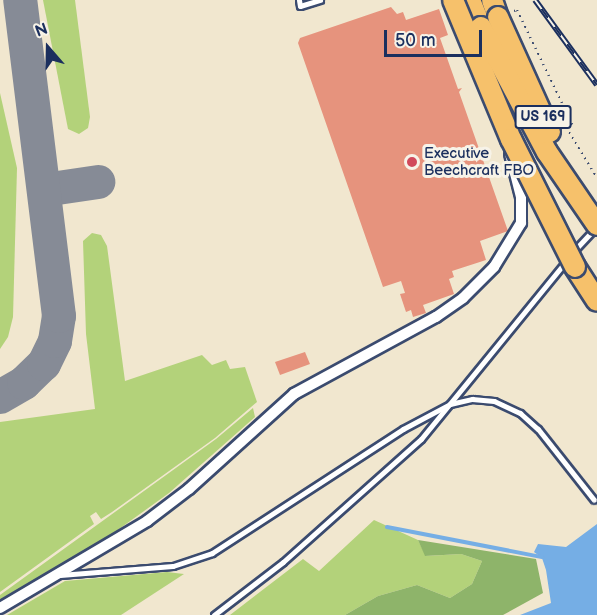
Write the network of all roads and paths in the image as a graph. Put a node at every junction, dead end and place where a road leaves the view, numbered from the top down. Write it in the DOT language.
graph roads {
  1 [pos="299,0"];
  2 [pos="320,0"];
  3 [pos="451,0"];
  4 [pos="470,0"];
  5 [pos="490,15"];
  6 [pos="562,120"];
  7 [pos="597,178"];
  8 [pos="597,212"];
  9 [pos="597,226"];
  10 [pos="597,302"];
  11 [pos="450,404"];
  12 [pos="594,500"];
  13 [pos="55,575"];
  14 [pos="0,608"];
  15 [pos="214,615"];
  1 -- 2 [label="lane"];
  3 -- 10 [label="highway, US 169, bridge"];
  3 -- 13 [label="street"];
  4 -- 5 [label="highway"];
  5 -- 8 [label="highway, US 169, bridge"];
  5 -- 9 [label="highway, bridge"];
  6 -- 7 [label="path, bridge"];
  9 -- 11 [label="lane"];
  11 -- 12 [label="lane"];
  11 -- 13 [label="lane"];
  11 -- 15 [label="lane"];
  13 -- 14 [label="street"];
}
